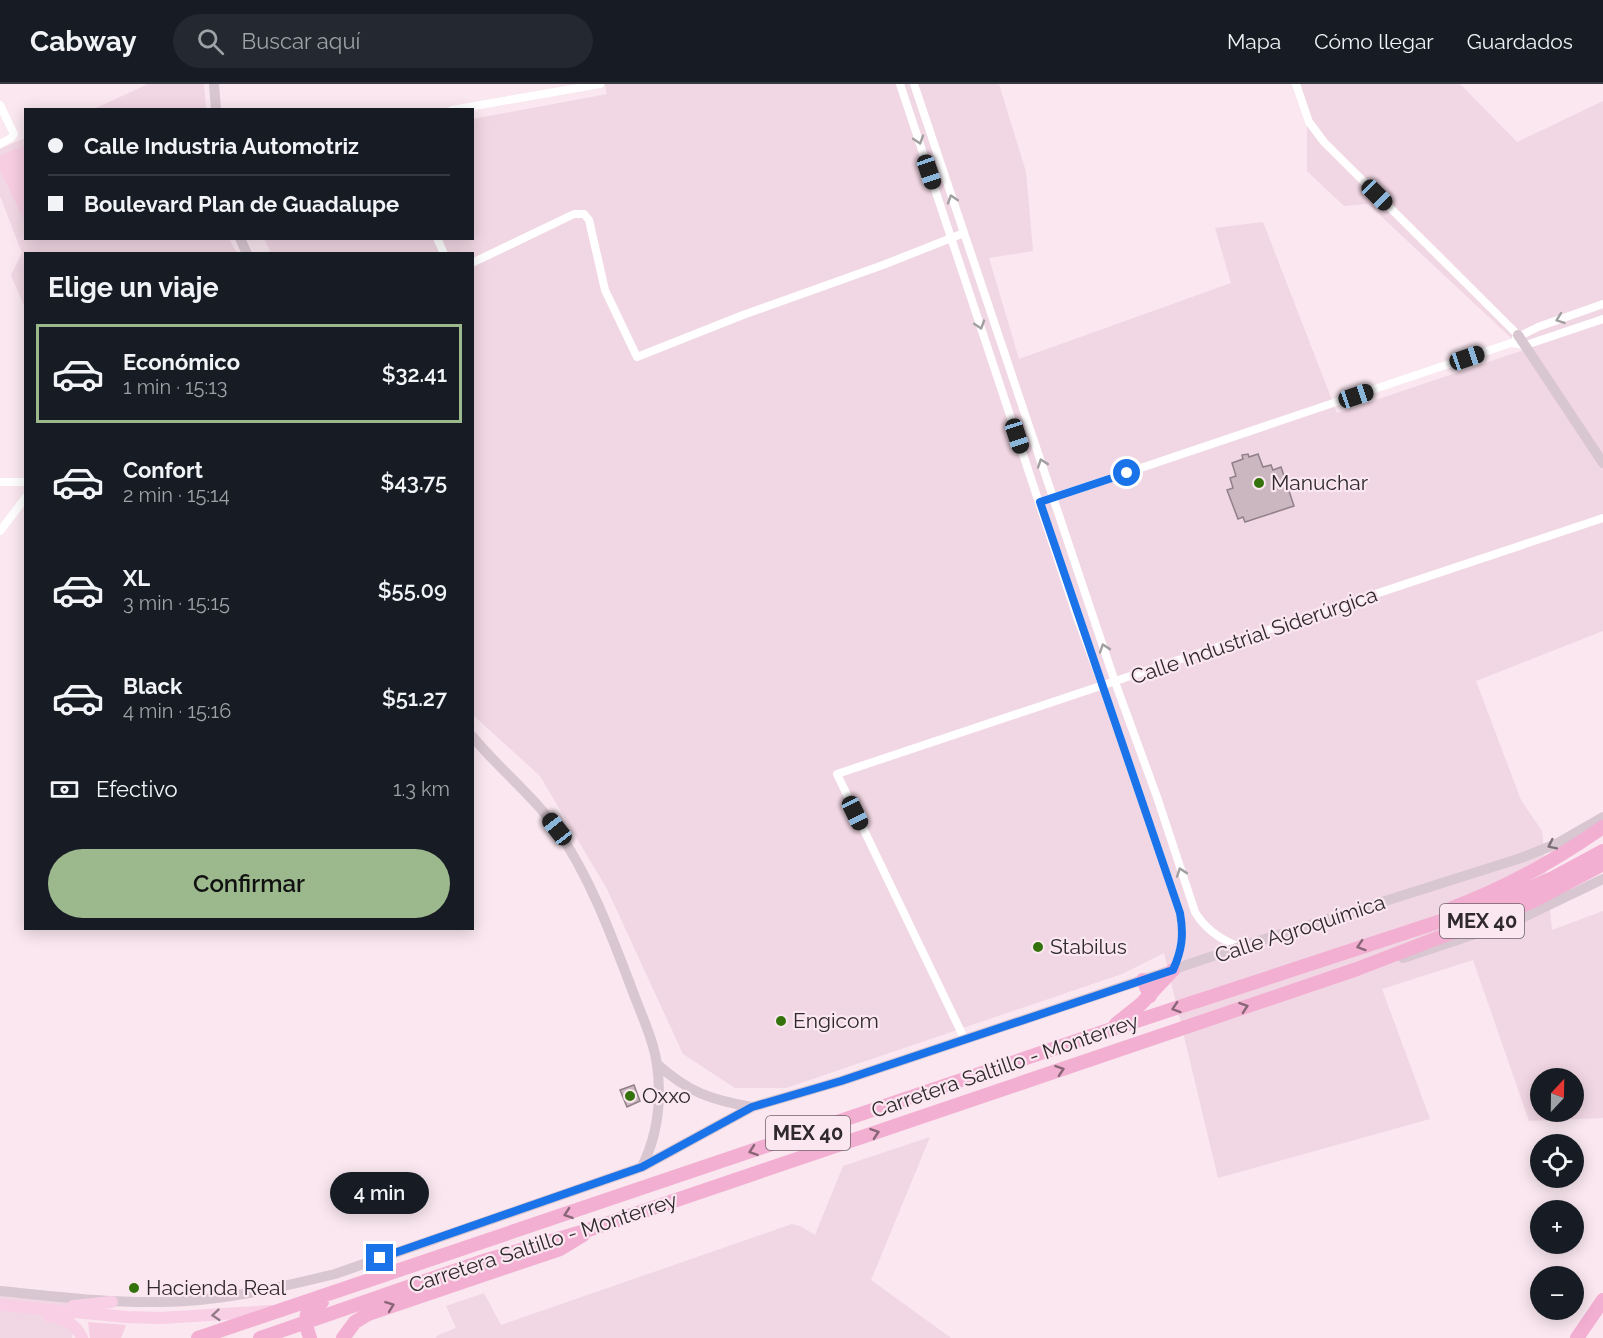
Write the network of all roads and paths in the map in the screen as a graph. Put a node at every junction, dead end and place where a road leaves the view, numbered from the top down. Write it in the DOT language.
graph roads {
  1 [pos="214,84"];
  2 [pos="600,84"];
  3 [pos="900,84"];
  4 [pos="914,84"];
  5 [pos="1296,84"];
  6 [pos="0,105"];
  7 [pos="216,108"];
  8 [pos="463,108"];
  9 [pos="0,144"];
  10 [pos="964,233"];
  11 [pos="951,237"];
  12 [pos="474,262"];
  13 [pos="1603,304"];
  14 [pos="1603,319"];
  15 [pos="1514,339"];
  16 [pos="1526,345"];
  17 [pos="1603,463"];
  18 [pos="0,482"];
  19 [pos="24,482"];
  20 [pos="1053,498"];
  21 [pos="24,500"];
  22 [pos="1040,502"];
  23 [pos="1603,518"];
  24 [pos="0,531"];
  25 [pos="1115,682"];
  26 [pos="1103,687"];
  27 [pos="474,738"];
  28 [pos="1157,797"];
  29 [pos="1143,801"];
  30 [pos="1603,817"];
  31 [pos="1603,826"];
  32 [pos="1173,848"];
  33 [pos="1603,851"];
  34 [pos="1159,852"];
  35 [pos="1603,864"];
  36 [pos="1603,879"];
  37 [pos="1190,897"];
  38 [pos="1176,902"];
  39 [pos="1417,928"];
  40 [pos="1240,947"];
  41 [pos="1357,969"];
  42 [pos="1173,970"];
  43 [pos="1143,980"];
  44 [pos="1150,996"];
  45 [pos="1109,1030"];
  46 [pos="965,1040"];
  47 [pos="657,1064"];
  48 [pos="752,1107"];
  49 [pos="642,1167"];
  50 [pos="588,1230"];
  51 [pos="472,1245"];
  52 [pos="0,1291"];
  53 [pos="0,1299"];
  54 [pos="1603,1300"];
  55 [pos="112,1302"];
  56 [pos="0,1305"];
  57 [pos="274,1311"];
  58 [pos="0,1313"];
  59 [pos="82,1338"];
  60 [pos="198,1338"];
  61 [pos="219,1338"];
  62 [pos="260,1338"];
  63 [pos="303,1338"];
  64 [pos="310,1338"];
  65 [pos="343,1338"];
  66 [pos="1577,1338"];
  1 -- 7 [label="street"];
  2 -- 8 [label="street"];
  3 -- 11 [label="street, one-way"];
  10 -- 4 [label="street, one-way"];
  5 -- 15 [label="street"];
  6 -- 9 [label="street"];
  10 -- 11 [label="street"];
  20 -- 10 [label="street, one-way"];
  11 -- 12 [label="street"];
  11 -- 22 [label="street, one-way"];
  13 -- 15 [label="street, one-way"];
  14 -- 16 [label="street"];
  15 -- 16 [label="street"];
  15 -- 20 [label="street"];
  16 -- 17 [label="street"];
  18 -- 19 [label="street"];
  20 -- 22 [label="street"];
  25 -- 20 [label="street, one-way"];
  21 -- 24 [label="street"];
  22 -- 26 [label="street"];
  23 -- 25 [label="street, Calle Industrial Siderúrgica"];
  25 -- 26 [label="street, Calle Industrial Siderúrgica"];
  25 -- 28 [label="street"];
  26 -- 29 [label="street"];
  26 -- 46 [label="street, Calle Industrial Siderúrgica"];
  27 -- 47 [label="street"];
  28 -- 29 [label="street"];
  28 -- 32 [label="street"];
  29 -- 34 [label="street"];
  30 -- 40 [label="street, Calle Agroquímica, one-way"];
  31 -- 39 [label="highway"];
  32 -- 34 [label="street"];
  37 -- 32 [label="street, one-way"];
  33 -- 39 [label="highway, Carretera Saltillo - Monterrey / MEX 40"];
  34 -- 38 [label="street"];
  35 -- 41 [label="highway, Carretera Saltillo - Monterrey / MEX 40"];
  36 -- 41 [label="street"];
  37 -- 38 [label="street"];
  37 -- 40 [label="street"];
  38 -- 42 [label="street"];
  39 -- 45 [label="highway, Carretera Saltillo - Monterrey / MEX 40, one-way"];
  40 -- 42 [label="street, Calle Agroquímica"];
  50 -- 41 [label="highway, Carretera Saltillo - Monterrey / MEX 40, one-way"];
  42 -- 43 [label="street, Calle Agroquímica"];
  42 -- 44 [label="highway"];
  43 -- 44 [label="highway"];
  43 -- 46 [label="street, Calle Agroquímica"];
  44 -- 45 [label="highway"];
  45 -- 51 [label="highway, Carretera Saltillo - Monterrey / MEX 40, one-way"];
  46 -- 48 [label="street, Calle Agroquímica"];
  47 -- 48 [label="street"];
  47 -- 49 [label="street"];
  48 -- 49 [label="street, Calle Agroquímica"];
  49 -- 55 [label="street, Calle Agroquímica"];
  50 -- 62 [label="highway, Carretera Saltillo - Monterrey / MEX 40"];
  65 -- 50 [label="highway, one-way"];
  51 -- 57 [label="highway, Carretera Saltillo - Monterrey / MEX 40"];
  51 -- 64 [label="highway"];
  52 -- 55 [label="street, Calle Agroquímica"];
  53 -- 55 [label="main road"];
  54 -- 66 [label="highway"];
  57 -- 56 [label="main road, one-way"];
  57 -- 60 [label="highway, Carretera Saltillo - Monterrey / MEX 40"];
  58 -- 59 [label="main road"];
  61 -- 63 [label="highway"];
}
